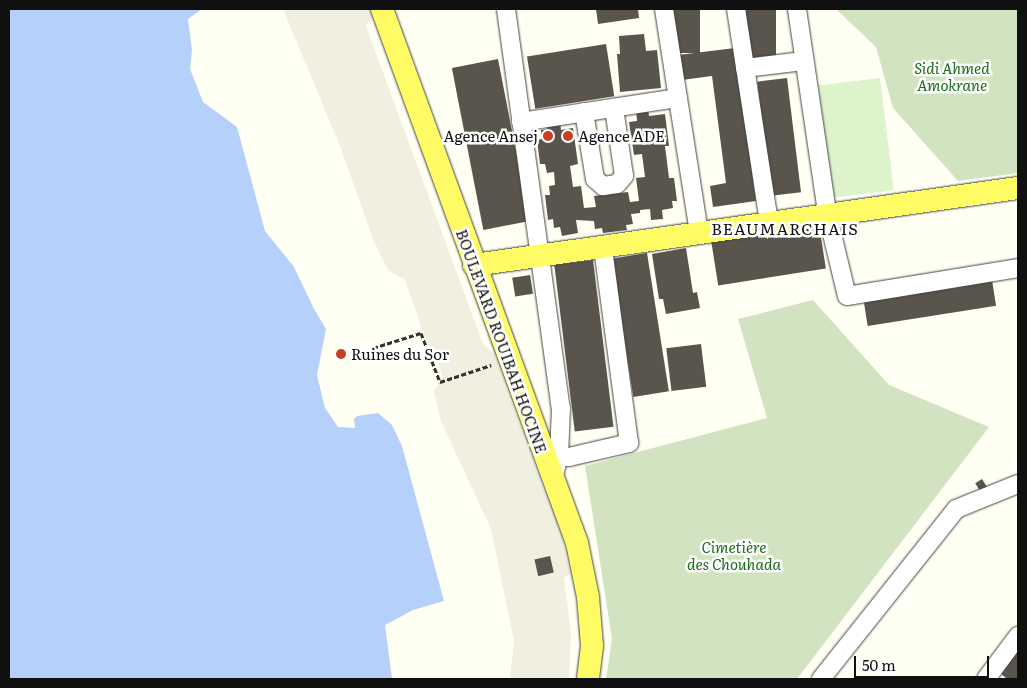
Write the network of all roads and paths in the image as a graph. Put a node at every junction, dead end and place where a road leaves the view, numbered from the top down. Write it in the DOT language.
graph roads {
  1 [pos="382,9"];
  2 [pos="506,9"];
  3 [pos="664,9"];
  4 [pos="736,9"];
  5 [pos="797,9"];
  6 [pos="804,61"];
  7 [pos="745,68"];
  8 [pos="678,98"];
  9 [pos="614,108"];
  10 [pos="584,112"];
  11 [pos="522,122"];
  12 [pos="1018,188"];
  13 [pos="827,214"];
  14 [pos="769,223"];
  15 [pos="699,233"];
  16 [pos="603,247"];
  17 [pos="540,256"];
  18 [pos="474,265"];
  19 [pos="1018,268"];
  20 [pos="373,348"];
  21 [pos="508,359"];
  22 [pos="559,456"];
  23 [pos="553,478"];
  24 [pos="1018,484"];
  25 [pos="1018,636"];
  26 [pos="588,679"];
  27 [pos="822,679"];
  28 [pos="986,679"];
  1 -- 18 [label="main road, BOULEVARD ROUIBAH HOCINE"];
  2 -- 11 [label="street"];
  3 -- 8 [label="street"];
  4 -- 7 [label="street"];
  5 -- 6 [label="street"];
  6 -- 7 [label="street"];
  6 -- 13 [label="street"];
  7 -- 14 [label="street"];
  8 -- 9 [label="street"];
  8 -- 15 [label="street"];
  9 -- 10 [label="street"];
  9 -- 10 [label="street"];
  10 -- 11 [label="street"];
  11 -- 17 [label="street"];
  12 -- 13 [label="main road"];
  13 -- 14 [label="main road"];
  13 -- 19 [label="street"];
  14 -- 15 [label="main road"];
  15 -- 16 [label="main road"];
  16 -- 17 [label="main road"];
  16 -- 22 [label="street"];
  17 -- 18 [label="main road"];
  17 -- 22 [label="street"];
  18 -- 21 [label="main road, BOULEVARD ROUIBAH HOCINE"];
  20 -- 21 [label="path"];
  21 -- 23 [label="main road, BOULEVARD ROUIBAH HOCINE"];
  22 -- 23 [label="street"];
  23 -- 26 [label="main road, BOULEVARD ROUIBAH HOCINE"];
  24 -- 27 [label="street"];
  25 -- 28 [label="street"];
}
